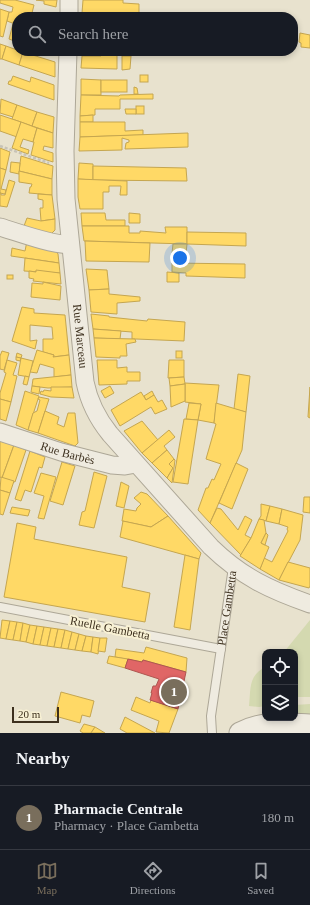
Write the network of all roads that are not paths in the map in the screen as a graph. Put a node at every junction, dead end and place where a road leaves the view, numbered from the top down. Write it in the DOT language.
graph roads {
  1 [pos="69,0"];
  2 [pos="69,12"];
  3 [pos="68,56"];
  4 [pos="0,227"];
  5 [pos="70,245"];
  6 [pos="0,432"];
  7 [pos="136,464"];
  8 [pos="233,567"];
  9 [pos="310,604"];
  10 [pos="0,607"];
  11 [pos="221,649"];
  12 [pos="310,725"];
  13 [pos="212,733"];
  14 [pos="240,733"];
  1 -- 2 [label="street"];
  3 -- 5 [label="street, Rue Marceau"];
  4 -- 5 [label="street"];
  5 -- 7 [label="street, Rue Marceau"];
  6 -- 7 [label="street, Rue Barbès"];
  7 -- 8 [label="street, Rue Marceau"];
  8 -- 9 [label="street, Place Gambetta"];
  8 -- 11 [label="lane, Place Gambetta"];
  10 -- 11 [label="lane, Ruelle Gambetta"];
  11 -- 13 [label="lane, Place Gambetta"];
  12 -- 14 [label="street"];
}
